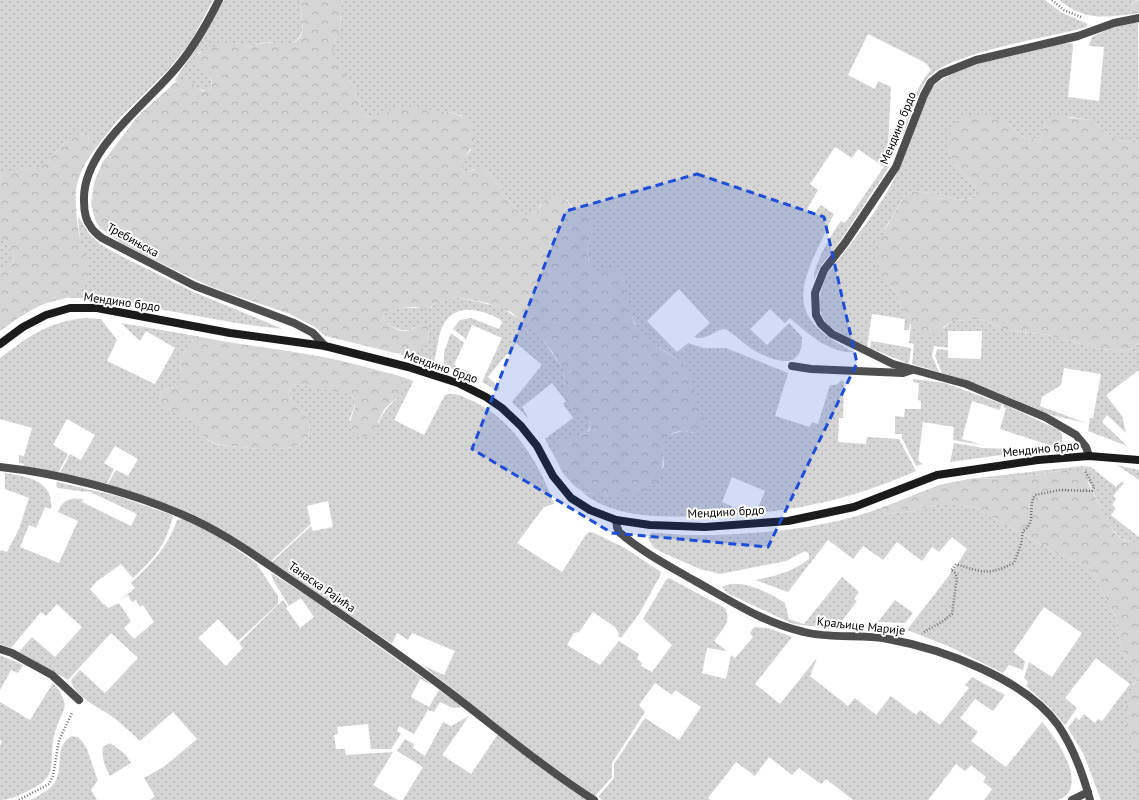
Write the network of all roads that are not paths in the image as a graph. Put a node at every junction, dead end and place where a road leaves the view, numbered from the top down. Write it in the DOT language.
graph roads {
  1 [pos="219,0"];
  2 [pos="1139,18"];
  3 [pos="0,344"];
  4 [pos="325,346"];
  5 [pos="792,366"];
  6 [pos="912,370"];
  7 [pos="1089,456"];
  8 [pos="1139,460"];
  9 [pos="0,467"];
  10 [pos="616,520"];
  11 [pos="0,649"];
  12 [pos="79,700"];
  13 [pos="1089,796"];
  14 [pos="594,800"];
  15 [pos="1072,800"];
  1 -- 4 [label="street, Требињска"];
  2 -- 6 [label="street, Мендино брдо"];
  3 -- 4 [label="street, Мендино брдо"];
  4 -- 10 [label="street, Мендино брдо"];
  5 -- 6 [label="street, Мендино брдо"];
  6 -- 7 [label="street, Мендино брдо"];
  7 -- 8 [label="street, Мендино брдо"];
  7 -- 10 [label="street, Мендино брдо"];
  9 -- 14 [label="street, Танаска Рајића"];
  10 -- 13 [label="street, Краљице Марије"];
  11 -- 12 [label="street"];
  13 -- 15 [label="street"];
}
